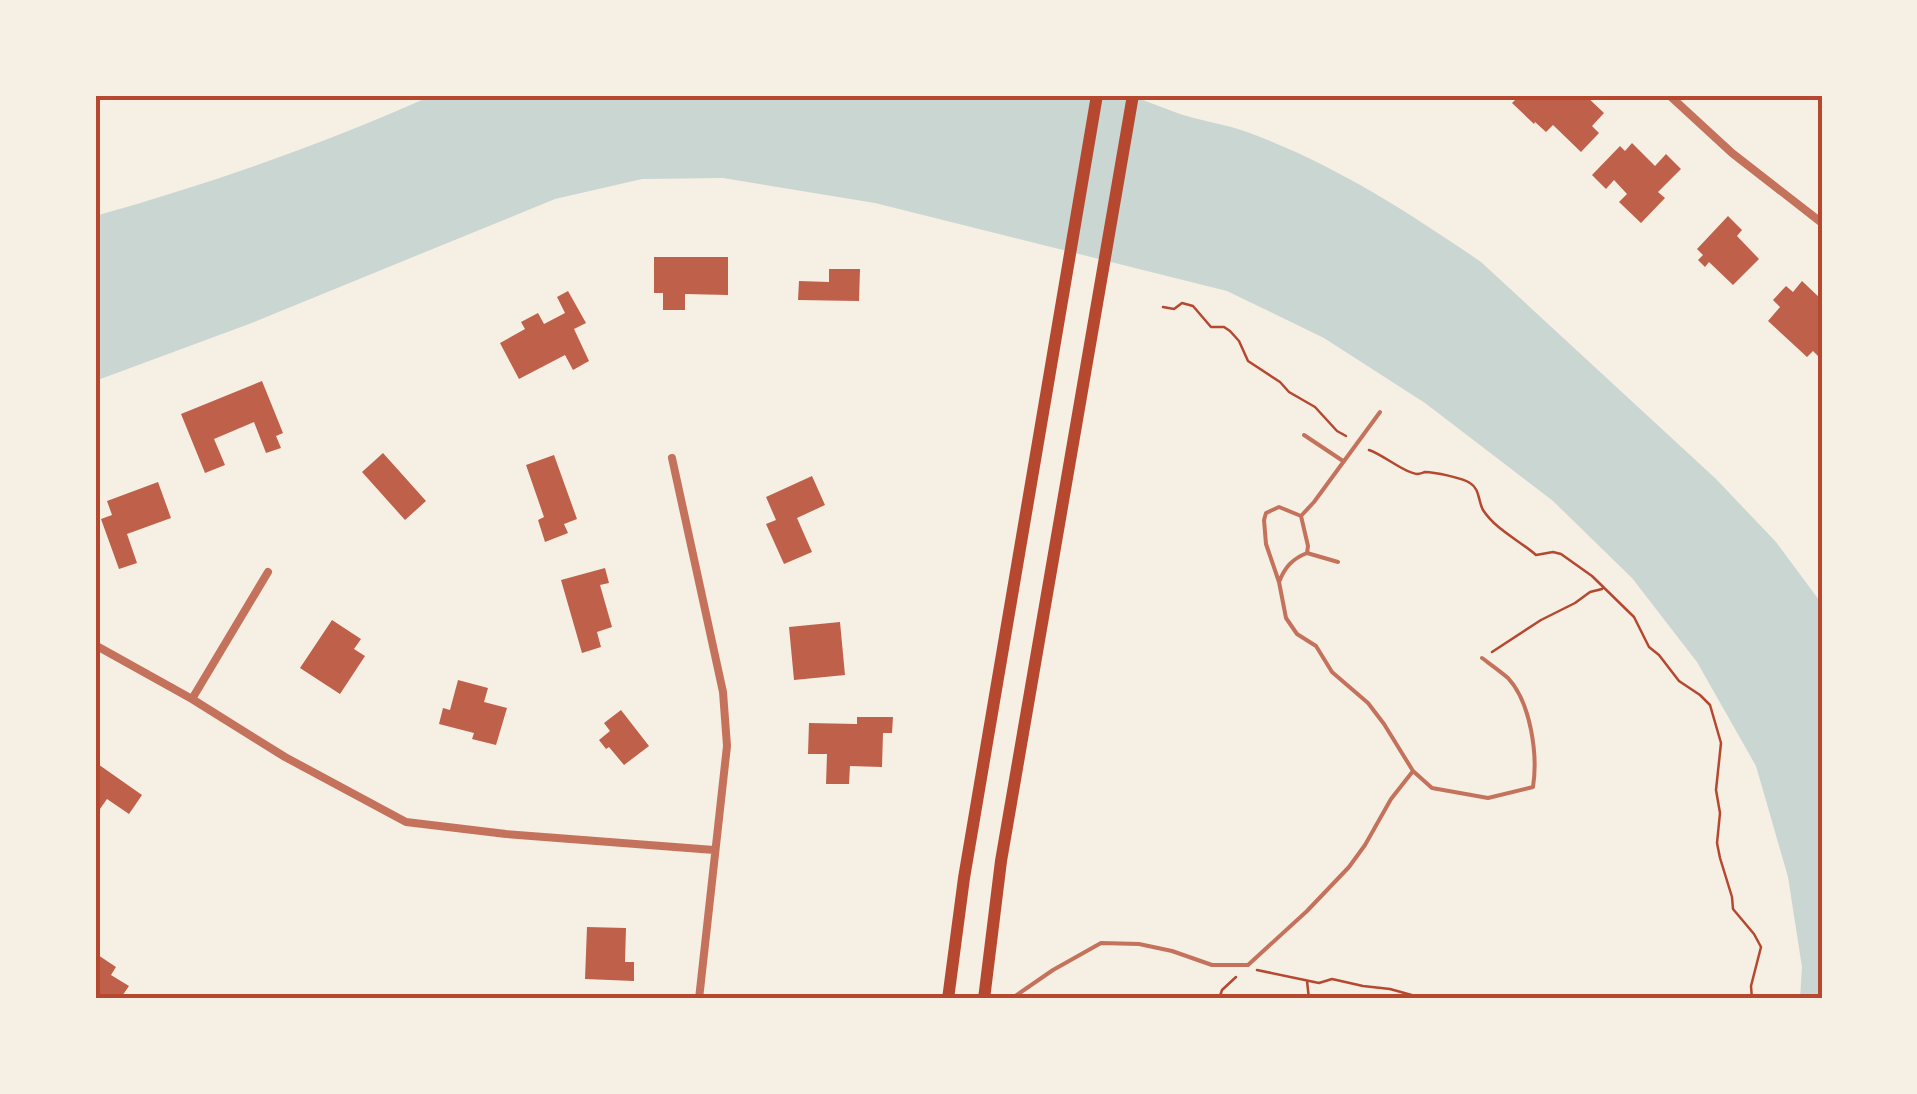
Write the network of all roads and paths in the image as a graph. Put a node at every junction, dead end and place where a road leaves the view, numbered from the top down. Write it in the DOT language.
graph roads {
  1 [pos="1098,95"];
  2 [pos="1133,95"];
  3 [pos="1669,95"];
  4 [pos="1822,222"];
  5 [pos="1163,306"];
  6 [pos="1380,412"];
  7 [pos="1304,435"];
  8 [pos="1355,445"];
  9 [pos="672,458"];
  10 [pos="1343,461"];
  11 [pos="1301,516"];
  12 [pos="1307,552"];
  13 [pos="1338,562"];
  14 [pos="268,572"];
  15 [pos="1279,582"];
  16 [pos="1603,589"];
  17 [pos="95,645"];
  18 [pos="1482,658"];
  19 [pos="192,699"];
  20 [pos="1413,771"];
  21 [pos="714,850"];
  22 [pos="1248,964"];
  23 [pos="1307,980"];
  24 [pos="699,999"];
  25 [pos="948,999"];
  26 [pos="984,999"];
  27 [pos="1012,999"];
  28 [pos="1219,999"];
  29 [pos="1310,999"];
  30 [pos="1426,999"];
  31 [pos="1752,999"];
  1 -- 25 [label="highway"];
  2 -- 26 [label="highway"];
  3 -- 4 [label="street"];
  5 -- 8 [label="path"];
  6 -- 8 [label="lane"];
  7 -- 10 [label="lane"];
  8 -- 10 [label="lane"];
  8 -- 16 [label="path"];
  9 -- 21 [label="street"];
  10 -- 11 [label="lane"];
  11 -- 12 [label="lane"];
  11 -- 15 [label="lane"];
  12 -- 13 [label="lane"];
  12 -- 15 [label="lane"];
  14 -- 19 [label="street"];
  15 -- 20 [label="lane"];
  16 -- 18 [label="path"];
  16 -- 31 [label="path"];
  17 -- 19 [label="street"];
  18 -- 20 [label="lane"];
  19 -- 21 [label="street"];
  20 -- 22 [label="lane"];
  21 -- 24 [label="street"];
  22 -- 23 [label="path"];
  22 -- 27 [label="lane"];
  22 -- 28 [label="path"];
  23 -- 29 [label="path"];
  23 -- 30 [label="path"];
}
